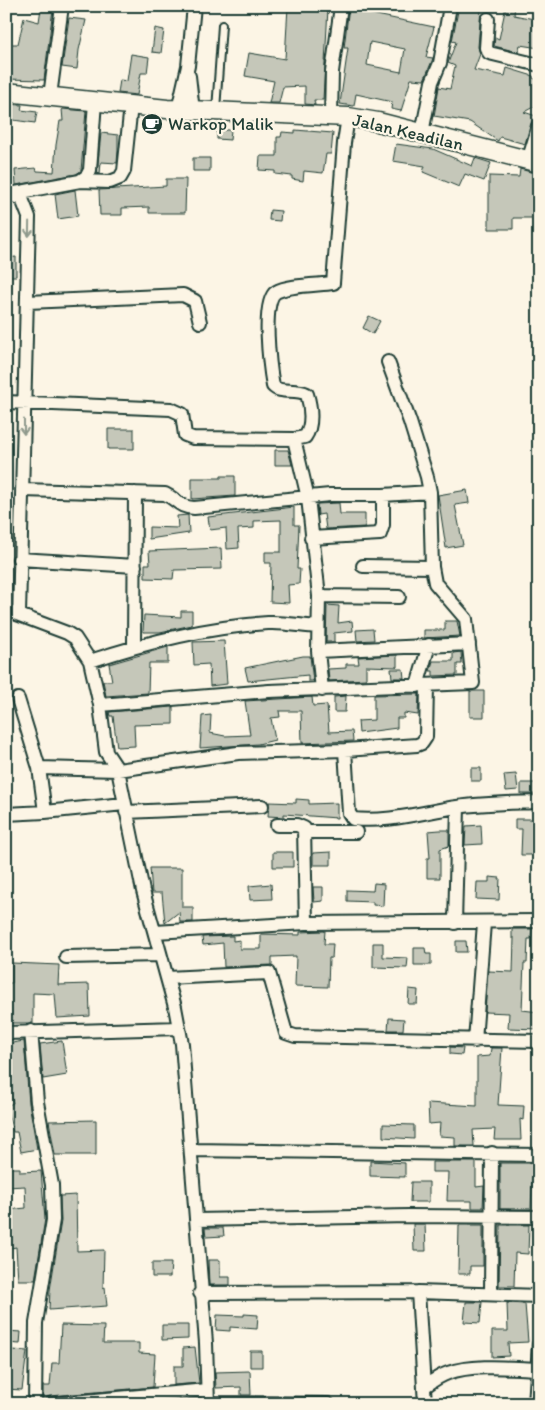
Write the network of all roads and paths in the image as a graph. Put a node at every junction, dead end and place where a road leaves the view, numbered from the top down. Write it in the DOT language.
graph roads {
  1 [pos="62,6"];
  2 [pos="194,6"];
  3 [pos="341,6"];
  4 [pos="450,6"];
  5 [pos="488,19"];
  6 [pos="222,25"];
  7 [pos="539,65"];
  8 [pos="6,92"];
  9 [pos="50,96"];
  10 [pos="95,102"];
  11 [pos="130,105"];
  12 [pos="185,110"];
  13 [pos="216,111"];
  14 [pos="340,116"];
  15 [pos="539,125"];
  16 [pos="422,133"];
  17 [pos="533,162"];
  18 [pos="80,181"];
  19 [pos="8,194"];
  20 [pos="28,302"];
  21 [pos="200,322"];
  22 [pos="388,362"];
  23 [pos="6,402"];
  24 [pos="24,402"];
  25 [pos="294,439"];
  26 [pos="22,490"];
  27 [pos="135,492"];
  28 [pos="430,492"];
  29 [pos="383,495"];
  30 [pos="308,498"];
  31 [pos="311,538"];
  32 [pos="19,559"];
  33 [pos="135,566"];
  34 [pos="363,566"];
  35 [pos="432,566"];
  36 [pos="319,596"];
  37 [pos="399,598"];
  38 [pos="6,610"];
  39 [pos="20,614"];
  40 [pos="318,627"];
  41 [pos="469,644"];
  42 [pos="429,645"];
  43 [pos="134,646"];
  44 [pos="318,650"];
  45 [pos="90,661"];
  46 [pos="422,686"];
  47 [pos="322,690"];
  48 [pos="18,699"];
  49 [pos="100,705"];
  50 [pos="345,750"];
  51 [pos="40,768"];
  52 [pos="118,770"];
  53 [pos="539,802"];
  54 [pos="262,806"];
  55 [pos="458,807"];
  56 [pos="125,808"];
  57 [pos="45,812"];
  58 [pos="6,814"];
  59 [pos="277,825"];
  60 [pos="306,832"];
  61 [pos="356,832"];
  62 [pos="539,921"];
  63 [pos="306,923"];
  64 [pos="455,923"];
  65 [pos="484,923"];
  66 [pos="155,932"];
  67 [pos="160,955"];
  68 [pos="66,957"];
  69 [pos="167,978"];
  70 [pos="179,1028"];
  71 [pos="31,1031"];
  72 [pos="6,1032"];
  73 [pos="475,1040"];
  74 [pos="539,1041"];
  75 [pos="191,1150"];
  76 [pos="492,1153"];
  77 [pos="539,1154"];
  78 [pos="492,1216"];
  79 [pos="539,1217"];
  80 [pos="196,1220"];
  81 [pos="418,1292"];
  82 [pos="200,1293"];
  83 [pos="491,1294"];
  84 [pos="539,1296"];
  85 [pos="539,1344"];
  86 [pos="537,1369"];
  87 [pos="424,1387"];
  88 [pos="208,1399"];
  89 [pos="109,1401"];
  90 [pos="35,1404"];
  91 [pos="51,1404"];
  92 [pos="328,1404"];
  93 [pos="426,1404"];
  94 [pos="535,1404"];
  1 -- 9 [label="street"];
  2 -- 12 [label="street"];
  3 -- 14 [label="street"];
  4 -- 16 [label="street"];
  5 -- 7 [label="street"];
  6 -- 13 [label="lane"];
  8 -- 9 [label="main road, Jalan Keadilan"];
  9 -- 10 [label="main road, Jalan Keadilan"];
  10 -- 11 [label="main road, Jalan Keadilan"];
  10 -- 18 [label="street"];
  11 -- 12 [label="main road, Jalan Keadilan"];
  11 -- 18 [label="street"];
  12 -- 13 [label="main road, Jalan Keadilan"];
  13 -- 14 [label="main road, Jalan Keadilan"];
  14 -- 16 [label="main road, Jalan Keadilan"];
  14 -- 25 [label="street"];
  15 -- 17 [label="street"];
  16 -- 17 [label="main road, Jalan Keadilan"];
  18 -- 19 [label="street"];
  19 -- 20 [label="street, one-way"];
  20 -- 21 [label="street"];
  20 -- 24 [label="street"];
  22 -- 28 [label="street"];
  23 -- 24 [label="street"];
  24 -- 25 [label="street"];
  24 -- 26 [label="street, one-way"];
  25 -- 30 [label="street"];
  26 -- 27 [label="street"];
  26 -- 32 [label="street"];
  27 -- 30 [label="street"];
  27 -- 33 [label="street"];
  28 -- 29 [label="street"];
  28 -- 35 [label="street"];
  29 -- 30 [label="street"];
  29 -- 31 [label="street"];
  30 -- 31 [label="street"];
  31 -- 36 [label="street"];
  32 -- 33 [label="street"];
  32 -- 39 [label="street"];
  33 -- 43 [label="street"];
  34 -- 35 [label="street"];
  35 -- 41 [label="street"];
  36 -- 37 [label="street"];
  36 -- 40 [label="street"];
  38 -- 39 [label="street"];
  39 -- 45 [label="street"];
  40 -- 43 [label="street"];
  40 -- 44 [label="street"];
  41 -- 42 [label="street"];
  41 -- 46 [label="street"];
  42 -- 44 [label="street"];
  42 -- 46 [label="street"];
  43 -- 45 [label="street"];
  44 -- 47 [label="street"];
  45 -- 49 [label="street"];
  46 -- 47 [label="street"];
  46 -- 50 [label="street"];
  47 -- 49 [label="street"];
  48 -- 51 [label="street"];
  49 -- 52 [label="street"];
  50 -- 52 [label="street"];
  50 -- 55 [label="street"];
  51 -- 52 [label="street"];
  51 -- 57 [label="street"];
  52 -- 56 [label="street"];
  53 -- 55 [label="street"];
  54 -- 56 [label="street"];
  55 -- 64 [label="street"];
  56 -- 57 [label="street"];
  56 -- 66 [label="street"];
  57 -- 58 [label="street"];
  59 -- 60 [label="street"];
  60 -- 61 [label="street"];
  60 -- 63 [label="street"];
  62 -- 65 [label="street"];
  63 -- 64 [label="street"];
  63 -- 66 [label="street"];
  64 -- 65 [label="street"];
  65 -- 73 [label="street"];
  66 -- 67 [label="street"];
  67 -- 68 [label="street"];
  67 -- 69 [label="street"];
  69 -- 70 [label="street"];
  69 -- 73 [label="street"];
  70 -- 71 [label="street"];
  70 -- 75 [label="street"];
  71 -- 72 [label="street"];
  71 -- 90 [label="street"];
  73 -- 74 [label="street"];
  75 -- 76 [label="street"];
  75 -- 80 [label="street"];
  76 -- 77 [label="street"];
  76 -- 78 [label="street"];
  78 -- 79 [label="street"];
  78 -- 80 [label="street"];
  78 -- 83 [label="street"];
  80 -- 82 [label="street"];
  81 -- 82 [label="street"];
  81 -- 83 [label="street"];
  81 -- 87 [label="street"];
  82 -- 88 [label="street"];
  83 -- 84 [label="street"];
  85 -- 86 [label="street"];
  86 -- 87 [label="street"];
  86 -- 94 [label="street"];
  87 -- 93 [label="street"];
  88 -- 89 [label="street"];
  88 -- 92 [label="street"];
  89 -- 91 [label="street"];
}
